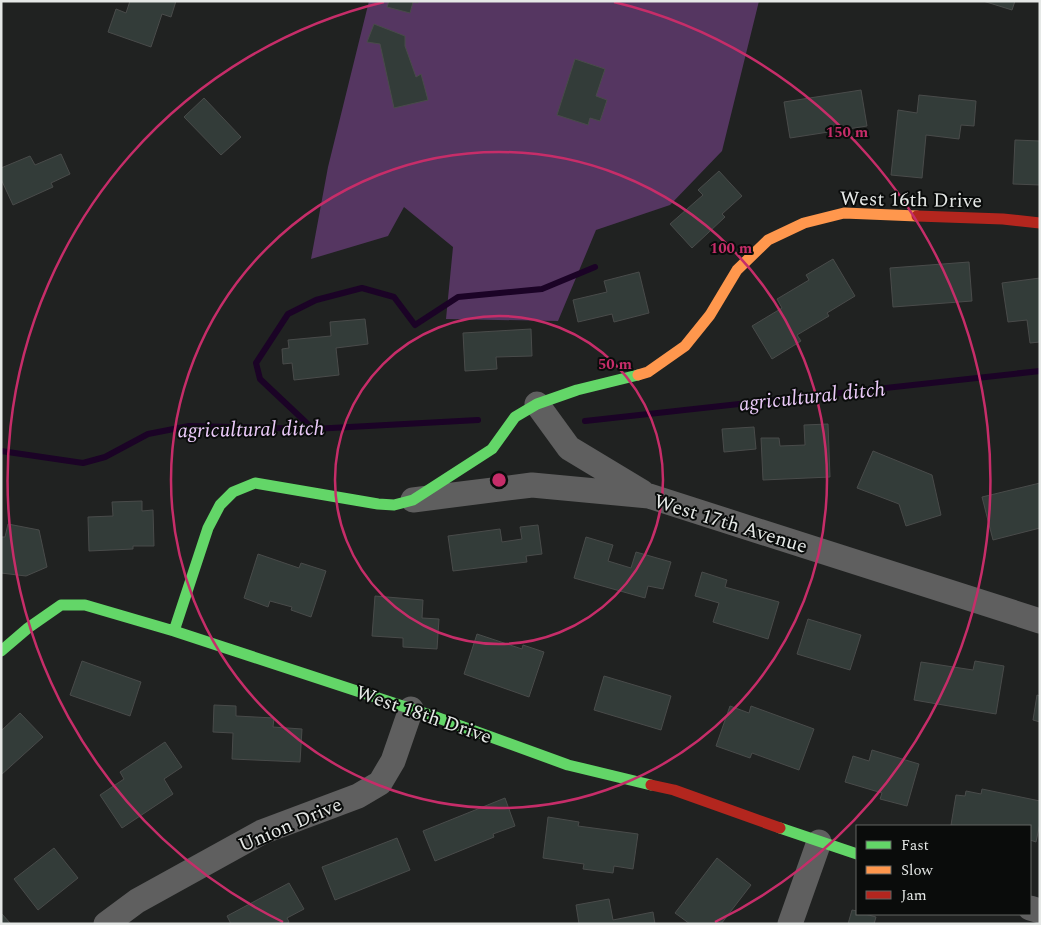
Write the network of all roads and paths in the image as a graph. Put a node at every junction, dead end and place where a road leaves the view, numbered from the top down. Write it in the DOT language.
graph roads {
  1 [pos="1040,223"];
  2 [pos="537,404"];
  3 [pos="649,496"];
  4 [pos="413,500"];
  5 [pos="1040,621"];
  6 [pos="174,631"];
  7 [pos="1,651"];
  8 [pos="411,709"];
  9 [pos="819,842"];
  10 [pos="856,854"];
  11 [pos="106,924"];
  12 [pos="790,924"];
  1 -- 2 [label="street, West 16th Drive"];
  2 -- 3 [label="street"];
  2 -- 4 [label="street, West 16th Drive"];
  3 -- 4 [label="street, West 17th Avenue"];
  3 -- 5 [label="street, West 17th Avenue"];
  4 -- 6 [label="street, West 16th Drive"];
  6 -- 7 [label="street, West 18th Drive"];
  6 -- 8 [label="street, West 18th Drive"];
  8 -- 9 [label="street, West 18th Drive"];
  8 -- 11 [label="street, Union Drive"];
  9 -- 10 [label="street, West 18th Drive"];
  9 -- 12 [label="street"];
}
